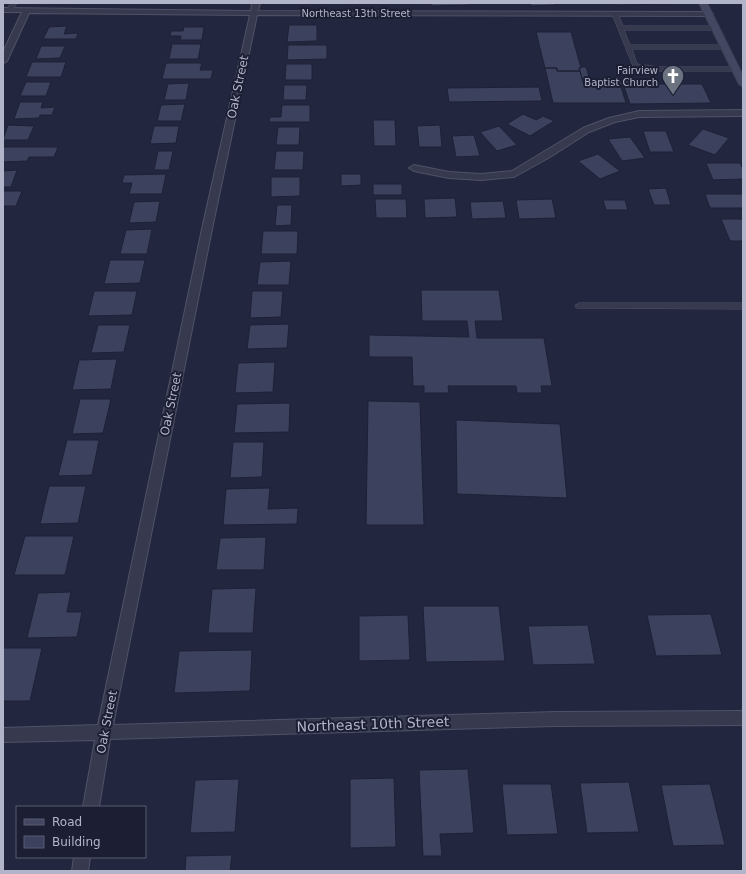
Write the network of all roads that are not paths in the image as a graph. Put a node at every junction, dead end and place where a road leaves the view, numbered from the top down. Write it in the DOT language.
graph roads {
  1 [pos="14,3"];
  2 [pos="501,3"];
  3 [pos="703,3"];
  4 [pos="255,8"];
  5 [pos="6,10"];
  6 [pos="26,11"];
  7 [pos="503,13"];
  8 [pos="615,14"];
  9 [pos="709,14"];
  10 [pos="620,28"];
  11 [pos="716,28"];
  12 [pos="628,47"];
  13 [pos="725,47"];
  14 [pos="3,61"];
  15 [pos="736,69"];
  16 [pos="743,84"];
  17 [pos="743,113"];
  18 [pos="414,168"];
  19 [pos="579,306"];
  20 [pos="743,306"];
  21 [pos="743,718"];
  22 [pos="104,732"];
  23 [pos="3,735"];
  24 [pos="91,806"];
  25 [pos="82,858"];
  26 [pos="80,871"];
  1 -- 5 [label="lane"];
  2 -- 7 [label="street"];
  3 -- 9 [label="street"];
  4 -- 6 [label="street, Northeast 13th Street"];
  4 -- 7 [label="street, Northeast 13th Street"];
  4 -- 22 [label="street, Oak Street"];
  5 -- 6 [label="street, Northeast 13th Street"];
  6 -- 14 [label="street"];
  7 -- 8 [label="street, Northeast 13th Street"];
  8 -- 9 [label="street, Northeast 13th Street"];
  8 -- 10 [label="lane"];
  9 -- 11 [label="street"];
  10 -- 11 [label="lane"];
  10 -- 12 [label="lane"];
  11 -- 13 [label="street"];
  12 -- 13 [label="lane"];
  12 -- 15 [label="lane"];
  13 -- 15 [label="street"];
  15 -- 16 [label="street"];
  17 -- 18 [label="street"];
  19 -- 20 [label="lane"];
  21 -- 22 [label="street, Northeast 10th Street"];
  22 -- 23 [label="street, Northeast 10th Street"];
  22 -- 24 [label="street, Oak Street"];
  25 -- 26 [label="street"];
}
